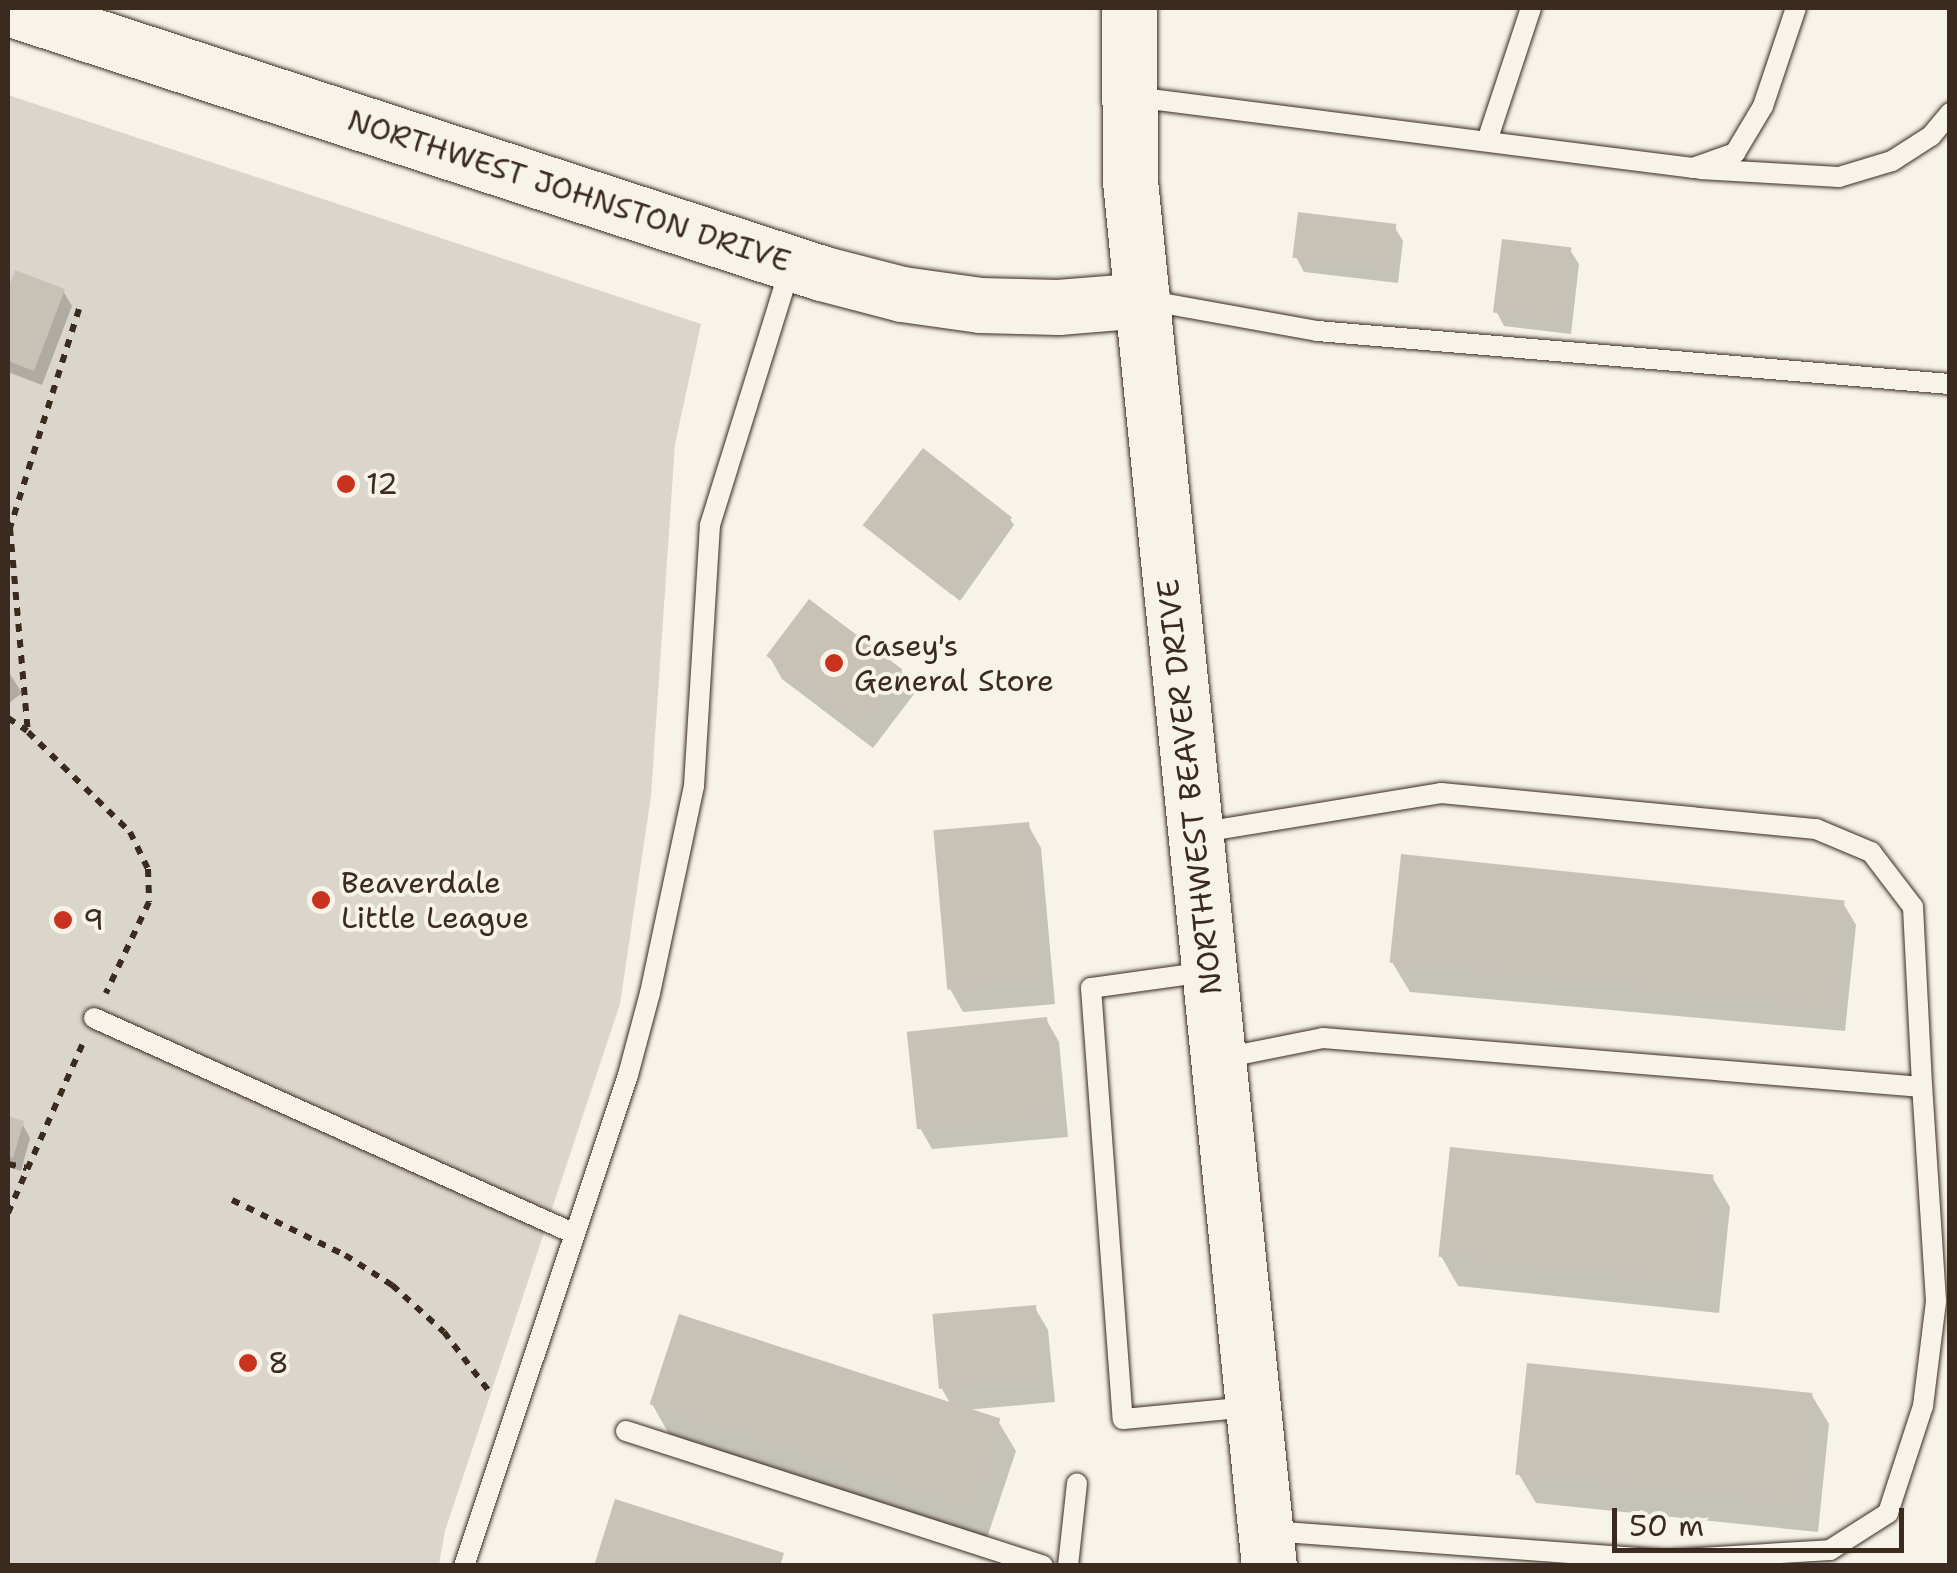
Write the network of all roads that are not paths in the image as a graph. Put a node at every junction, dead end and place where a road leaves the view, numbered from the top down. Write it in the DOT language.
graph roads {
  1 [pos="8,8"];
  2 [pos="1129,8"];
  3 [pos="1531,8"];
  4 [pos="1796,8"];
  5 [pos="1126,96"];
  6 [pos="1950,112"];
  7 [pos="1487,140"];
  8 [pos="1693,168"];
  9 [pos="792,263"];
  10 [pos="1142,300"];
  11 [pos="1950,384"];
  12 [pos="1194,834"];
  13 [pos="1208,971"];
  14 [pos="94,1018"];
  15 [pos="1216,1060"];
  16 [pos="1922,1087"];
  17 [pos="575,1234"];
  18 [pos="1252,1407"];
  19 [pos="626,1431"];
  20 [pos="1077,1483"];
  21 [pos="1267,1548"];
  22 [pos="464,1566"];
  23 [pos="1043,1566"];
  24 [pos="1068,1566"];
  1 -- 9 [label="main road, NORTHWEST JOHNSTON DRIVE"];
  2 -- 5 [label="main road, NORTHWEST BEAVER DRIVE"];
  3 -- 7 [label="lane"];
  4 -- 8 [label="lane"];
  5 -- 7 [label="lane"];
  5 -- 10 [label="main road, NORTHWEST BEAVER DRIVE"];
  6 -- 8 [label="lane"];
  7 -- 8 [label="lane"];
  9 -- 10 [label="main road, NORTHWEST JOHNSTON DRIVE"];
  9 -- 17 [label="lane"];
  10 -- 11 [label="lane"];
  10 -- 12 [label="main road, NORTHWEST BEAVER DRIVE"];
  12 -- 13 [label="main road, NORTHWEST BEAVER DRIVE"];
  12 -- 16 [label="lane"];
  13 -- 15 [label="main road, NORTHWEST BEAVER DRIVE"];
  13 -- 18 [label="lane"];
  14 -- 17 [label="lane"];
  15 -- 16 [label="lane"];
  15 -- 18 [label="main road, NORTHWEST BEAVER DRIVE"];
  16 -- 21 [label="lane"];
  17 -- 22 [label="lane"];
  18 -- 21 [label="main road, NORTHWEST BEAVER DRIVE"];
  19 -- 23 [label="lane"];
  20 -- 24 [label="lane"];
}
